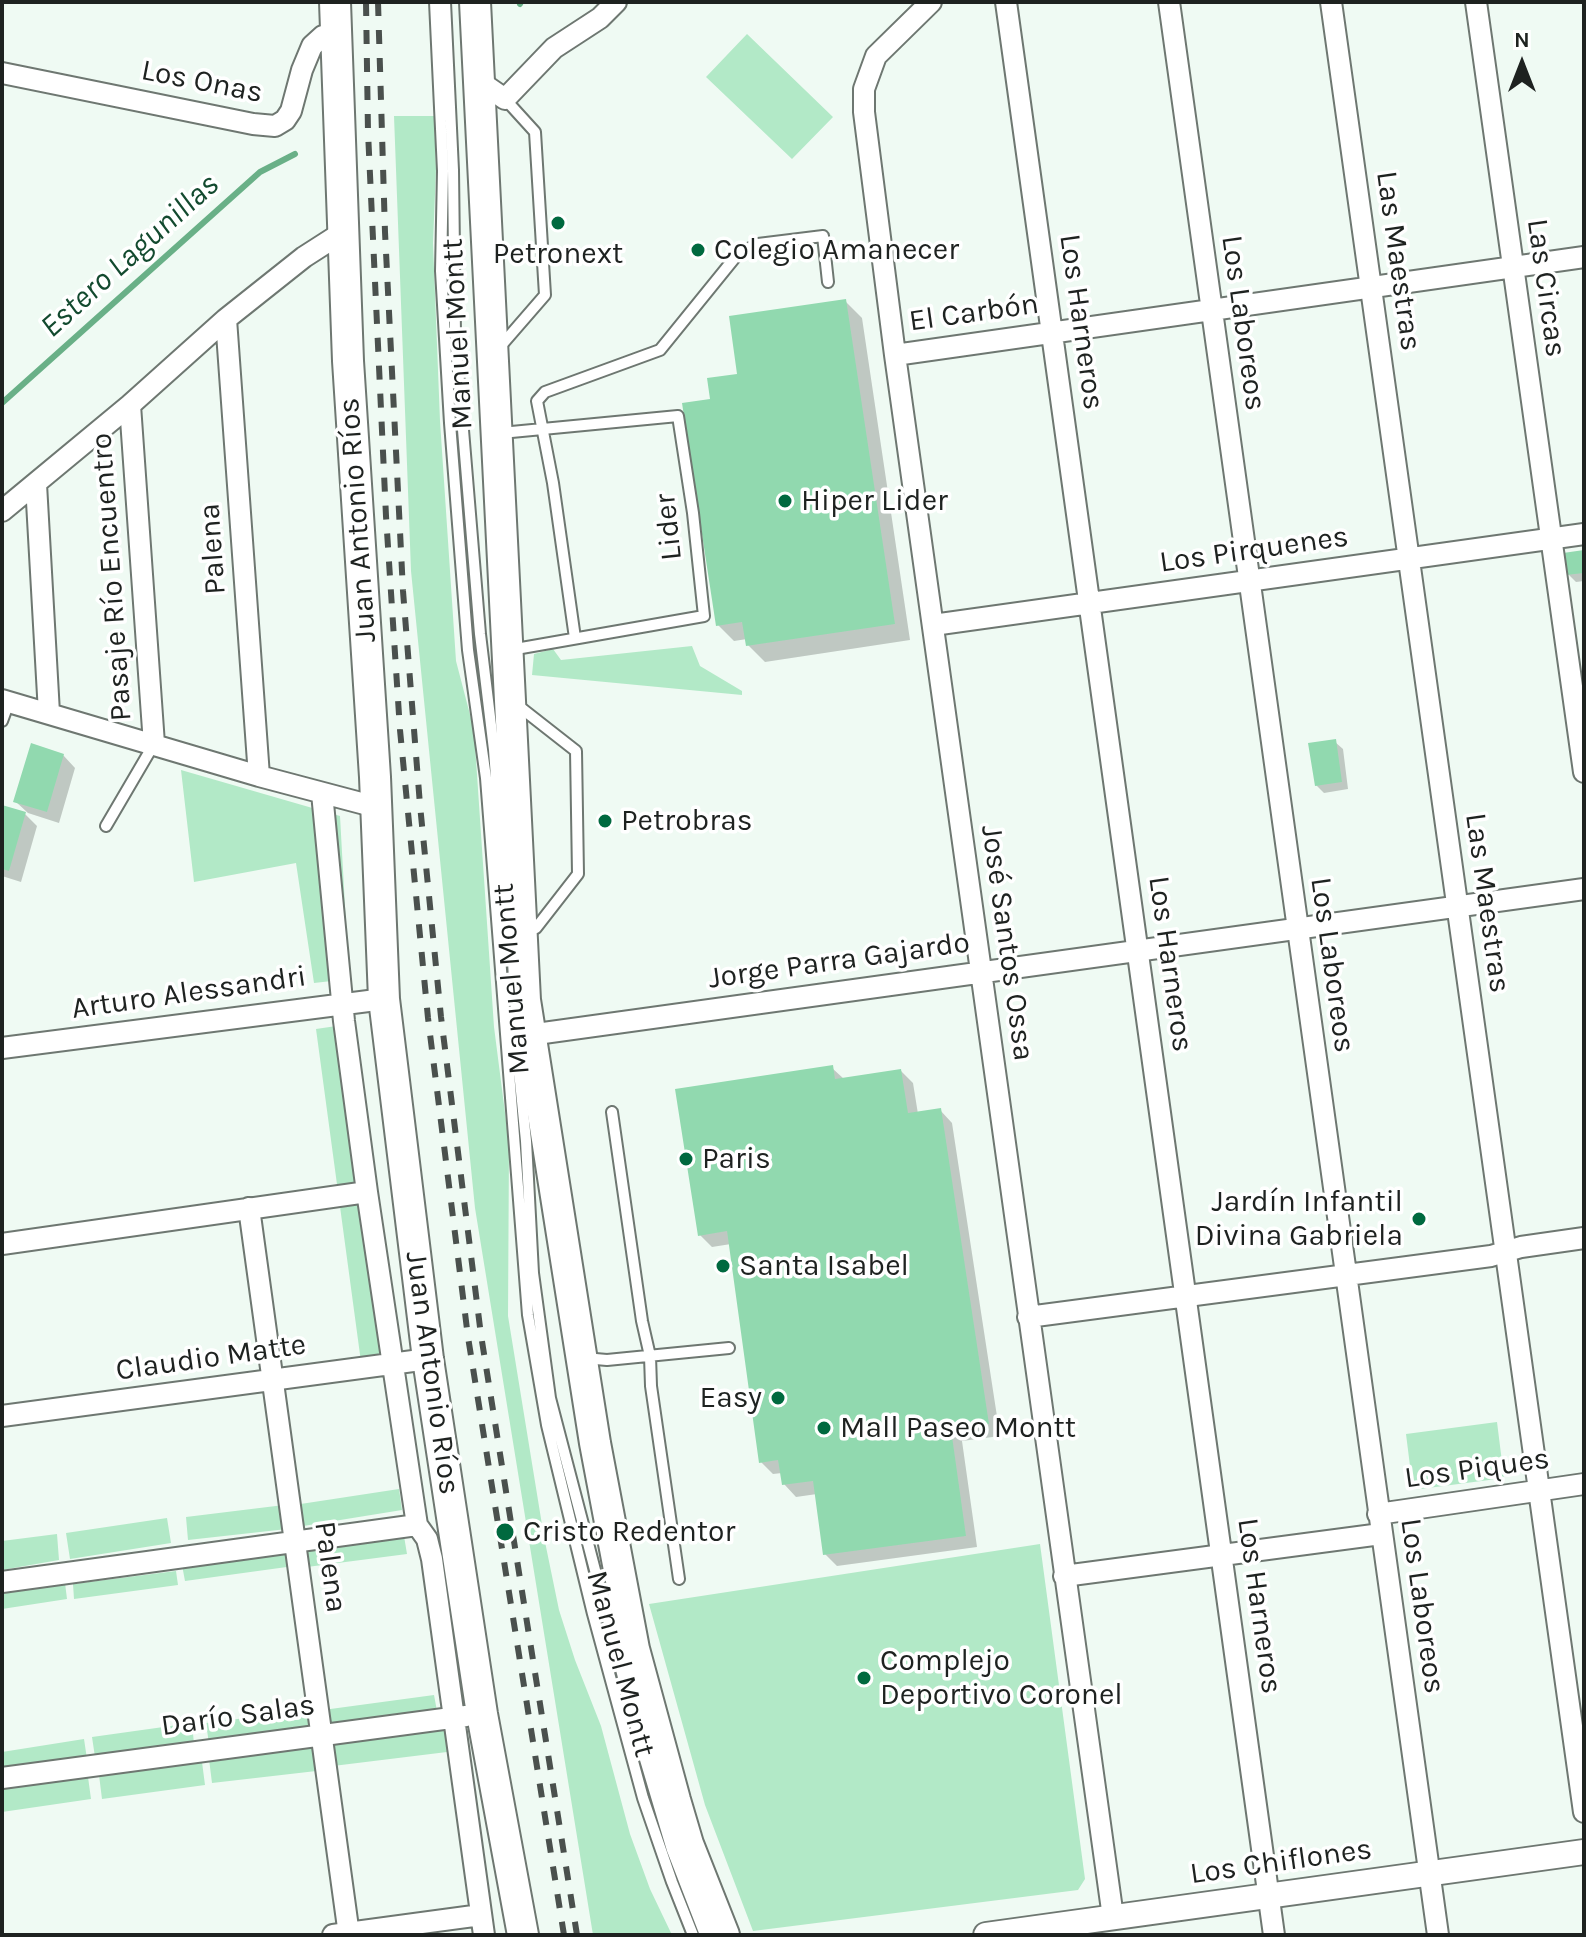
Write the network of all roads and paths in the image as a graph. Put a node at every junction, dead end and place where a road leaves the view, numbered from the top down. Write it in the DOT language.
graph roads {
  1 [pos="335,2"];
  2 [pos="435,2"];
  3 [pos="445,2"];
  4 [pos="475,2"];
  5 [pos="616,2"];
  6 [pos="931,2"];
  7 [pos="1006,2"];
  8 [pos="1169,2"];
  9 [pos="1331,2"];
  10 [pos="1476,2"];
  11 [pos="336,32"];
  12 [pos="2,73"];
  13 [pos="479,81"];
  14 [pos="505,99"];
  15 [pos="343,232"];
  16 [pos="1584,257"];
  17 [pos="1513,267"];
  18 [pos="828,282"];
  19 [pos="1371,287"];
  20 [pos="1211,309"];
  21 [pos="226,319"];
  22 [pos="1052,332"];
  23 [pos="492,355"];
  24 [pos="895,355"];
  25 [pos="130,405"];
  26 [pos="543,428"];
  27 [pos="495,434"];
  28 [pos="36,484"];
  29 [pos="2,511"];
  30 [pos="1584,534"];
  31 [pos="1551,538"];
  32 [pos="1409,558"];
  33 [pos="1249,581"];
  34 [pos="1090,603"];
  35 [pos="933,625"];
  36 [pos="575,638"];
  37 [pos="507,651"];
  38 [pos="509,700"];
  39 [pos="4,708"];
  40 [pos="49,713"];
  41 [pos="154,744"];
  42 [pos="1584,772"];
  43 [pos="259,776"];
  44 [pos="322,793"];
  45 [pos="376,807"];
  46 [pos="106,826"];
  47 [pos="1584,889"];
  48 [pos="1458,906"];
  49 [pos="1297,928"];
  50 [pos="523,933"];
  51 [pos="1138,950"];
  52 [pos="981,972"];
  53 [pos="384,999"];
  54 [pos="343,1003"];
  55 [pos="529,1035"];
  56 [pos="2,1048"];
  57 [pos="612,1112"];
  58 [pos="367,1192"];
  59 [pos="249,1208"];
  60 [pos="1584,1238"];
  61 [pos="2,1244"];
  62 [pos="1506,1252"];
  63 [pos="1345,1275"];
  64 [pos="1186,1296"];
  65 [pos="1028,1317"];
  66 [pos="729,1348"];
  67 [pos="650,1356"];
  68 [pos="582,1358"];
  69 [pos="428,1359"];
  70 [pos="393,1364"];
  71 [pos="273,1380"];
  72 [pos="2,1416"];
  73 [pos="1584,1484"];
  74 [pos="1539,1490"];
  75 [pos="1380,1524"];
  76 [pos="417,1525"];
  77 [pos="295,1540"];
  78 [pos="1222,1555"];
  79 [pos="1064,1576"];
  80 [pos="679,1579"];
  81 [pos="2,1582"];
  82 [pos="468,1717"];
  83 [pos="323,1735"];
  84 [pos="2,1778"];
  85 [pos="1584,1812"];
  86 [pos="1584,1852"];
  87 [pos="1429,1873"];
  88 [pos="1269,1895"];
  89 [pos="1104,1924"];
  90 [pos="482,1925"];
  91 [pos="343,1934"];
  92 [pos="523,1935"];
  93 [pos="693,1935"];
  94 [pos="705,1935"];
  95 [pos="724,1935"];
  96 [pos="986,1935"];
  97 [pos="1274,1935"];
  98 [pos="1438,1935"];
  1 -- 11 [label="main road, Juan Antonio Ríos"];
  2 -- 93 [label="lane, Manuel Montt"];
  3 -- 94 [label="lane, Manuel Montt"];
  4 -- 13 [label="main road, Manuel Montt"];
  5 -- 14 [label="street"];
  6 -- 24 [label="street, José Santos Ossa"];
  7 -- 22 [label="street, Los Harneros"];
  8 -- 20 [label="street, Los Laboreos"];
  9 -- 19 [label="street, Las Maestras"];
  10 -- 17 [label="street, Las Circas"];
  11 -- 12 [label="street, Los Onas"];
  11 -- 15 [label="main road, Juan Antonio Ríos"];
  13 -- 14 [label="street"];
  13 -- 23 [label="main road, Manuel Montt"];
  14 -- 23 [label="lane"];
  15 -- 21 [label="street"];
  15 -- 45 [label="main road, Juan Antonio Ríos"];
  16 -- 17 [label="street, El Carbón"];
  17 -- 19 [label="street, El Carbón"];
  17 -- 31 [label="street, Las Circas"];
  18 -- 26 [label="lane"];
  19 -- 20 [label="street, El Carbón"];
  19 -- 32 [label="street, Las Maestras"];
  20 -- 22 [label="street, El Carbón"];
  20 -- 33 [label="street, Los Laboreos"];
  21 -- 25 [label="street"];
  21 -- 43 [label="street, Palena"];
  22 -- 24 [label="street, El Carbón"];
  22 -- 34 [label="street, Los Harneros"];
  23 -- 27 [label="main road, Manuel Montt"];
  24 -- 35 [label="street, José Santos Ossa"];
  25 -- 28 [label="street"];
  25 -- 41 [label="street, Pasaje Río Encuentro"];
  26 -- 27 [label="lane, Lider"];
  26 -- 36 [label="lane"];
  26 -- 36 [label="lane, Lider"];
  27 -- 37 [label="main road, Manuel Montt"];
  28 -- 29 [label="street"];
  28 -- 40 [label="street"];
  30 -- 31 [label="street, Los Pirquenes"];
  31 -- 32 [label="street, Los Pirquenes"];
  31 -- 42 [label="street, Las Circas"];
  32 -- 33 [label="street, Los Pirquenes"];
  32 -- 48 [label="street, Las Maestras"];
  33 -- 34 [label="street, Los Pirquenes"];
  33 -- 49 [label="street, Los Laboreos"];
  34 -- 35 [label="street, Los Pirquenes"];
  34 -- 51 [label="street, Los Harneros"];
  35 -- 52 [label="street, José Santos Ossa"];
  36 -- 37 [label="lane, Lider"];
  37 -- 38 [label="main road, Manuel Montt"];
  38 -- 50 [label="main road, Manuel Montt"];
  38 -- 50 [label="lane"];
  39 -- 40 [label="street"];
  40 -- 41 [label="street"];
  41 -- 43 [label="street"];
  41 -- 46 [label="lane"];
  43 -- 44 [label="street"];
  44 -- 45 [label="street"];
  44 -- 54 [label="street"];
  45 -- 53 [label="main road, Juan Antonio Ríos"];
  47 -- 48 [label="street, Jorge Parra Gajardo"];
  48 -- 49 [label="street, Jorge Parra Gajardo"];
  48 -- 62 [label="street, Las Maestras"];
  49 -- 51 [label="street, Jorge Parra Gajardo"];
  49 -- 63 [label="street, Los Laboreos"];
  50 -- 55 [label="main road, Manuel Montt"];
  51 -- 52 [label="street, Jorge Parra Gajardo"];
  51 -- 64 [label="street, Los Harneros"];
  52 -- 55 [label="street, Jorge Parra Gajardo"];
  52 -- 65 [label="street, José Santos Ossa"];
  53 -- 54 [label="street, Arturo Alessandri"];
  53 -- 69 [label="main road, Juan Antonio Ríos"];
  54 -- 56 [label="street, Arturo Alessandri"];
  54 -- 58 [label="street"];
  55 -- 68 [label="main road, Manuel Montt"];
  57 -- 67 [label="lane"];
  58 -- 59 [label="street"];
  58 -- 70 [label="street"];
  59 -- 61 [label="street"];
  59 -- 71 [label="street, Palena"];
  60 -- 62 [label="street"];
  62 -- 63 [label="street"];
  62 -- 74 [label="street, Las Maestras"];
  63 -- 64 [label="street"];
  63 -- 75 [label="street, Los Laboreos"];
  64 -- 65 [label="street"];
  64 -- 78 [label="street, Los Harneros"];
  65 -- 79 [label="street, José Santos Ossa"];
  66 -- 67 [label="lane"];
  67 -- 68 [label="lane"];
  67 -- 80 [label="lane"];
  68 -- 95 [label="main road, Manuel Montt"];
  69 -- 70 [label="street, Claudio Matte"];
  69 -- 82 [label="main road, Juan Antonio Ríos"];
  70 -- 71 [label="street, Claudio Matte"];
  70 -- 76 [label="street"];
  71 -- 72 [label="street, Claudio Matte"];
  71 -- 77 [label="street, Palena"];
  73 -- 74 [label="street, Los Piques"];
  74 -- 75 [label="street, Los Piques"];
  74 -- 85 [label="street, Las Maestras"];
  75 -- 78 [label="street, Los Piques"];
  75 -- 87 [label="street, Los Laboreos"];
  76 -- 77 [label="street"];
  76 -- 82 [label="street"];
  77 -- 81 [label="street"];
  77 -- 83 [label="street, Palena"];
  78 -- 79 [label="street, Los Piques"];
  78 -- 88 [label="street, Los Harneros"];
  79 -- 89 [label="street, José Santos Ossa"];
  82 -- 83 [label="street, Darío Salas"];
  82 -- 90 [label="street"];
  82 -- 92 [label="main road, Juan Antonio Ríos"];
  83 -- 84 [label="street, Darío Salas"];
  83 -- 91 [label="street, Palena"];
  86 -- 87 [label="street, Los Chiflones"];
  87 -- 88 [label="street, Los Chiflones"];
  87 -- 98 [label="street, Los Laboreos"];
  88 -- 89 [label="street, Los Chiflones"];
  88 -- 97 [label="street, Los Harneros"];
  89 -- 96 [label="street, Los Chiflones"];
  90 -- 91 [label="street"];
}
